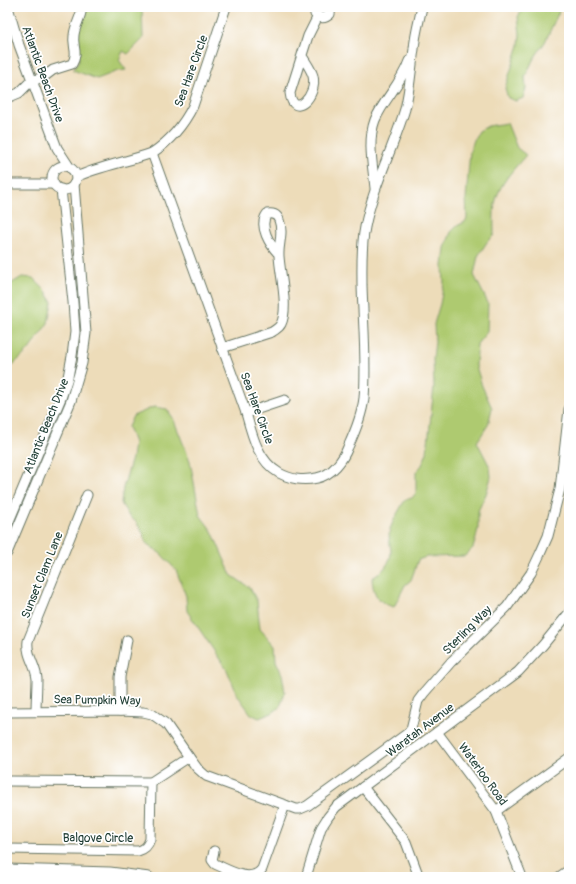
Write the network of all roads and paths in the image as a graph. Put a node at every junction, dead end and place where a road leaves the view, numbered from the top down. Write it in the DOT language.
graph roads {
  1 [pos="8,7"];
  2 [pos="82,7"];
  3 [pos="226,7"];
  4 [pos="331,7"];
  5 [pos="422,7"];
  6 [pos="315,9"];
  7 [pos="414,48"];
  8 [pos="302,56"];
  9 [pos="33,82"];
  10 [pos="7,98"];
  11 [pos="57,148"];
  12 [pos="152,154"];
  13 [pos="57,168"];
  14 [pos="73,175"];
  15 [pos="7,184"];
  16 [pos="56,184"];
  17 [pos="375,189"];
  18 [pos="279,254"];
  19 [pos="83,301"];
  20 [pos="73,302"];
  21 [pos="222,348"];
  22 [pos="61,398"];
  23 [pos="285,400"];
  24 [pos="72,401"];
  25 [pos="569,409"];
  26 [pos="246,413"];
  27 [pos="87,495"];
  28 [pos="19,496"];
  29 [pos="29,501"];
  30 [pos="7,526"];
  31 [pos="7,553"];
  32 [pos="569,613"];
  33 [pos="127,640"];
  34 [pos="36,711"];
  35 [pos="120,711"];
  36 [pos="7,712"];
  37 [pos="437,732"];
  38 [pos="189,758"];
  39 [pos="569,758"];
  40 [pos="7,781"];
  41 [pos="151,782"];
  42 [pos="363,787"];
  43 [pos="285,805"];
  44 [pos="296,808"];
  45 [pos="496,811"];
  46 [pos="7,849"];
  47 [pos="214,851"];
  48 [pos="7,869"];
  49 [pos="569,870"];
  50 [pos="149,877"];
  51 [pos="306,877"];
  52 [pos="419,877"];
  53 [pos="522,877"];
  54 [pos="559,877"];
  1 -- 9 [label="street, Atlantic Beach Drive"];
  2 -- 9 [label="street"];
  3 -- 12 [label="street, Sea Hare Circle"];
  4 -- 6 [label="street"];
  5 -- 7 [label="street, Sea Hare Circle"];
  6 -- 8 [label="street"];
  7 -- 17 [label="street, Sea Hare Circle"];
  7 -- 17 [label="street, Sea Hare Circle"];
  8 -- 8 [label="street"];
  9 -- 10 [label="street"];
  9 -- 11 [label="street, Atlantic Beach Drive"];
  11 -- 13 [label="street, Atlantic Beach Drive"];
  11 -- 14 [label="street, Atlantic Beach Drive"];
  12 -- 14 [label="street, Sea Hare Circle"];
  12 -- 21 [label="street, Sea Hare Circle"];
  13 -- 14 [label="street"];
  13 -- 16 [label="street"];
  14 -- 16 [label="street"];
  14 -- 19 [label="street, Atlantic Beach Drive"];
  15 -- 16 [label="street"];
  16 -- 20 [label="street, Atlantic Beach Drive"];
  17 -- 26 [label="street, Sea Hare Circle"];
  18 -- 21 [label="street"];
  19 -- 20 [label="street"];
  19 -- 24 [label="street, Atlantic Beach Drive"];
  20 -- 22 [label="street, Atlantic Beach Drive"];
  21 -- 26 [label="street, Sea Hare Circle"];
  22 -- 24 [label="street"];
  22 -- 28 [label="street, Atlantic Beach Drive"];
  23 -- 26 [label="street"];
  24 -- 29 [label="street, Atlantic Beach Drive"];
  25 -- 44 [label="street, Sterling Way"];
  27 -- 34 [label="street, Sunset Clam Lane"];
  28 -- 29 [label="street"];
  28 -- 30 [label="street, Atlantic Beach Drive"];
  29 -- 31 [label="street, Atlantic Beach Drive"];
  32 -- 37 [label="street, Waratah Avenue"];
  33 -- 35 [label="street"];
  34 -- 35 [label="street, Sea Pumpkin Way"];
  34 -- 36 [label="street, Sea Pumpkin Way"];
  35 -- 38 [label="street, Sea Pumpkin Way"];
  37 -- 42 [label="street, Waratah Avenue"];
  37 -- 45 [label="street, Waterloo Road"];
  38 -- 41 [label="street"];
  38 -- 43 [label="street, Sea Pumpkin Way"];
  39 -- 45 [label="street"];
  40 -- 41 [label="street"];
  41 -- 46 [label="street, Balgove Circle"];
  42 -- 51 [label="street, Waratah Avenue"];
  42 -- 52 [label="street"];
  43 -- 44 [label="street, Sea Pumpkin Way"];
  43 -- 47 [label="street"];
  45 -- 53 [label="street, Waterloo Road"];
  48 -- 50 [label="street"];
  49 -- 54 [label="street"];
}
